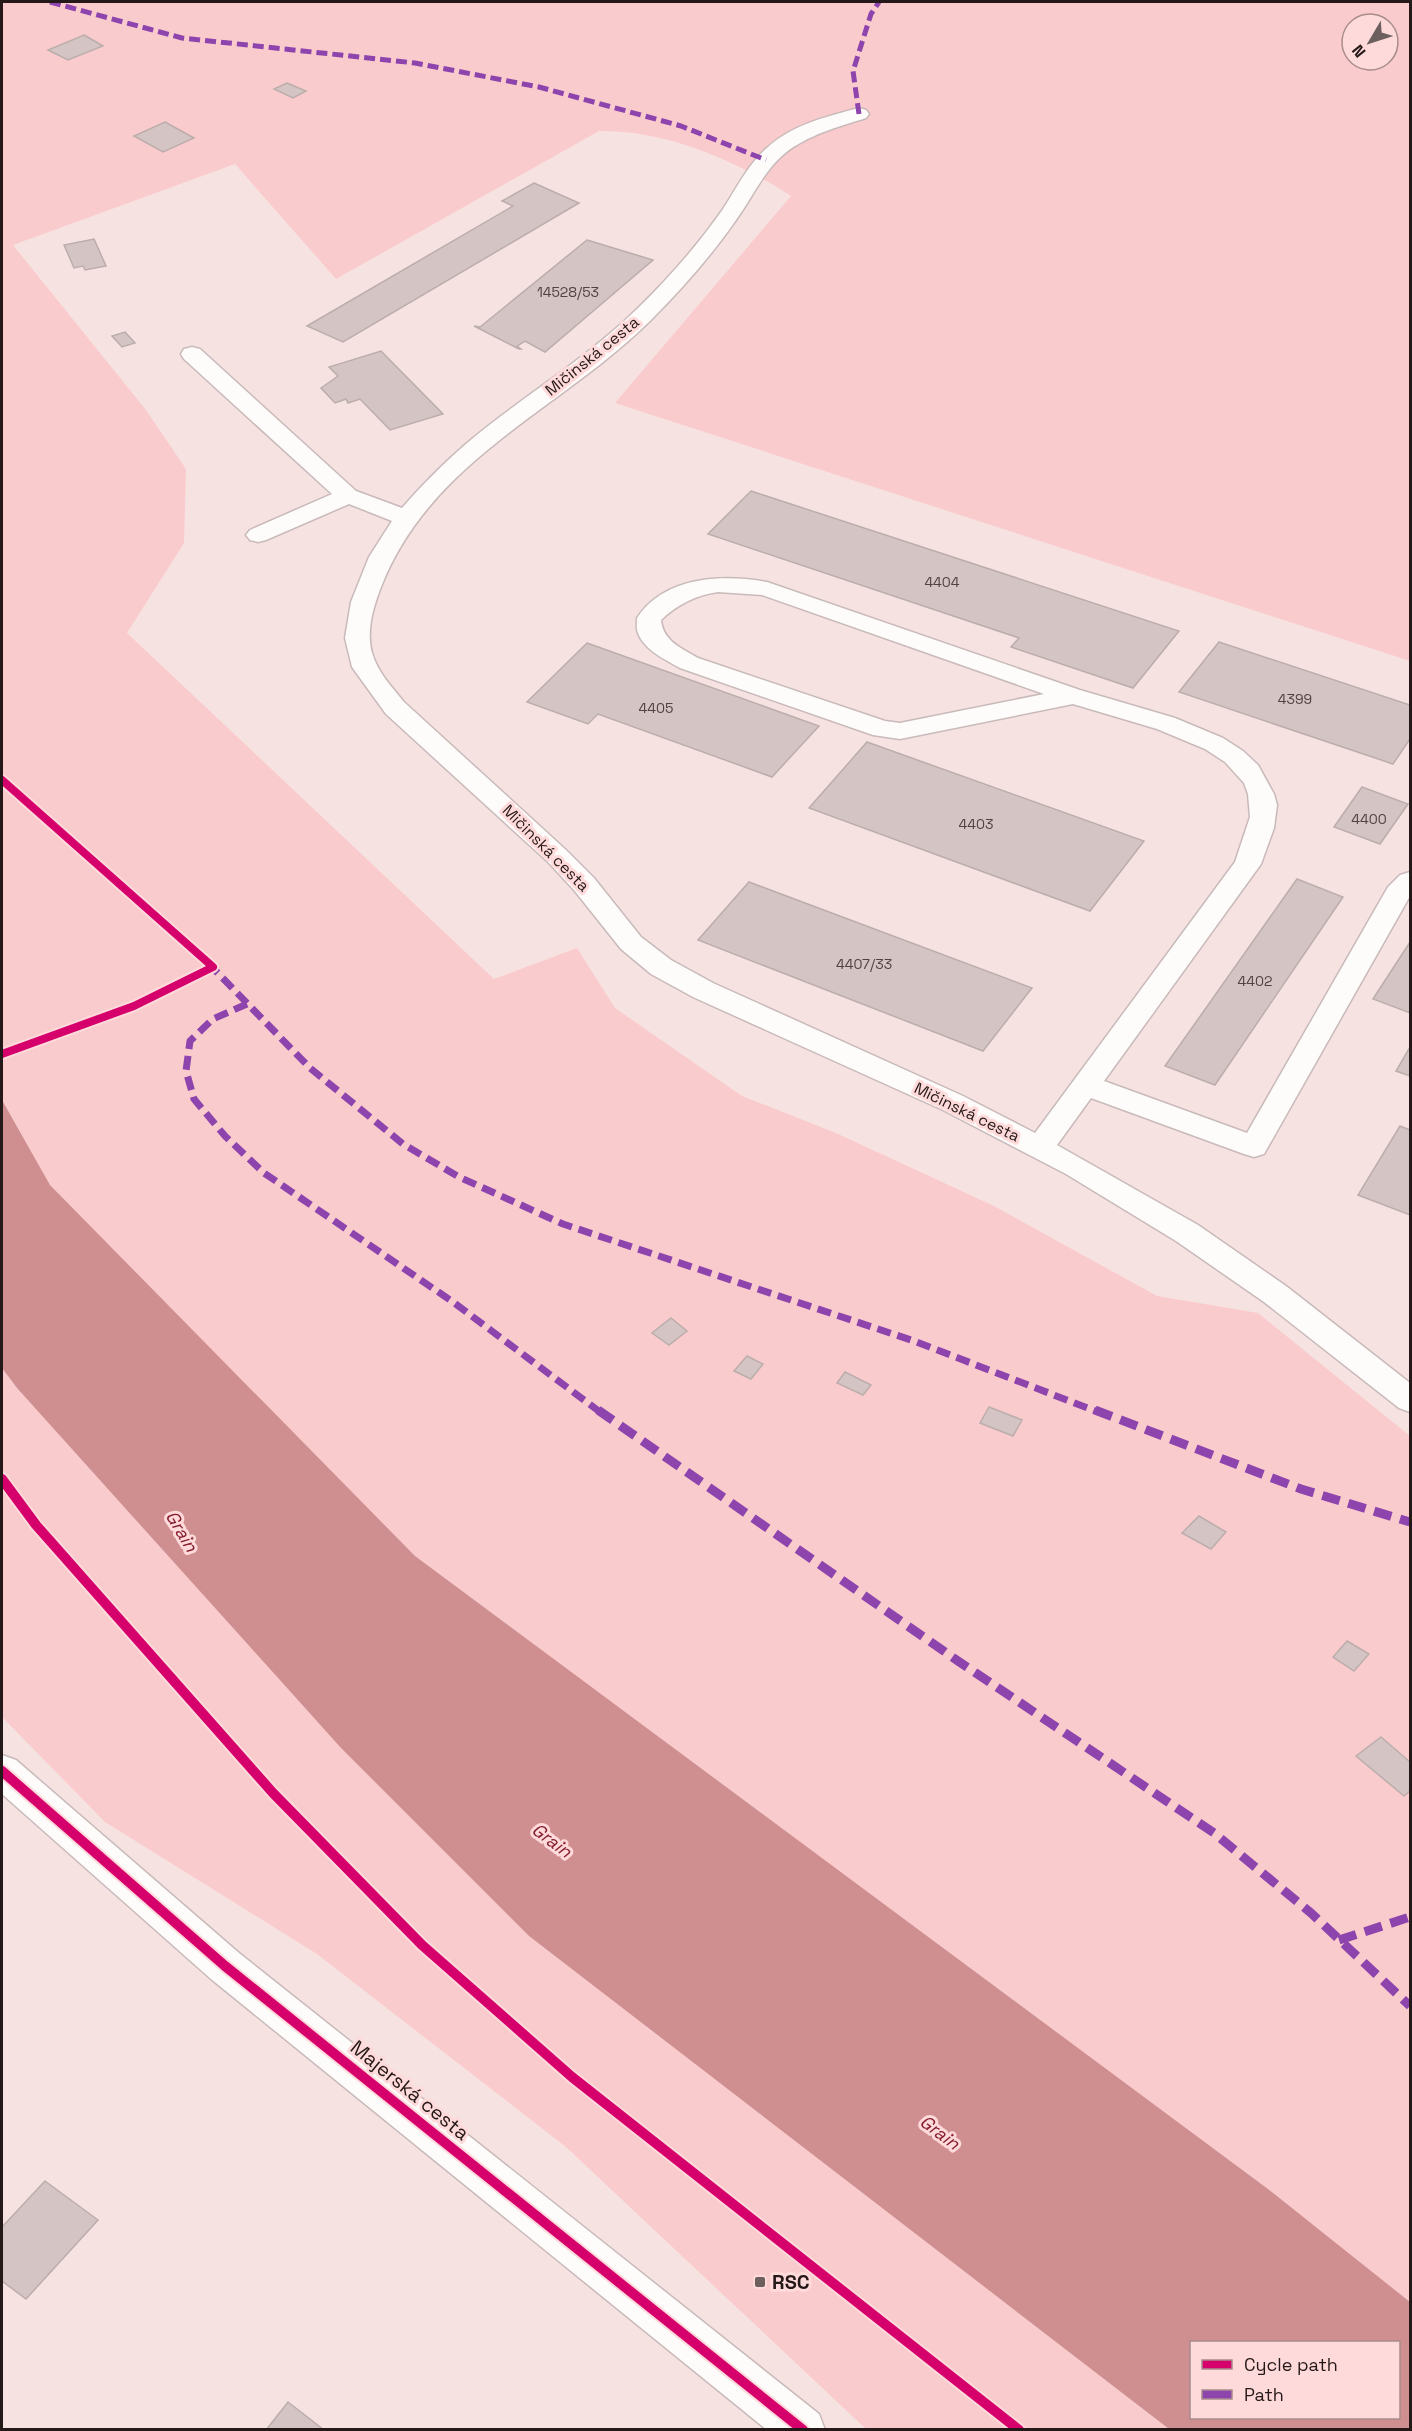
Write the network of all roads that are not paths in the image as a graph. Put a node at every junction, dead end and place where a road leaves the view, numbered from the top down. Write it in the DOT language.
graph roads {
  1 [pos="859,114"];
  2 [pos="192,354"];
  3 [pos="348,496"];
  4 [pos="406,518"];
  5 [pos="258,535"];
  6 [pos="1074,696"];
  7 [pos="1410,881"];
  8 [pos="1086,1085"];
  9 [pos="1039,1148"];
  10 [pos="1410,1400"];
  11 [pos="2,1771"];
  12 [pos="802,2430"];
  1 -- 4 [label="lane, Mičinská cesta"];
  2 -- 3 [label="lane"];
  3 -- 4 [label="lane"];
  3 -- 5 [label="lane"];
  4 -- 9 [label="lane, Mičinská cesta"];
  6 -- 6 [label="lane"];
  6 -- 8 [label="lane"];
  7 -- 8 [label="lane"];
  8 -- 9 [label="lane"];
  9 -- 10 [label="lane, Mičinská cesta"];
  11 -- 12 [label="street, Majerská cesta"];
}
